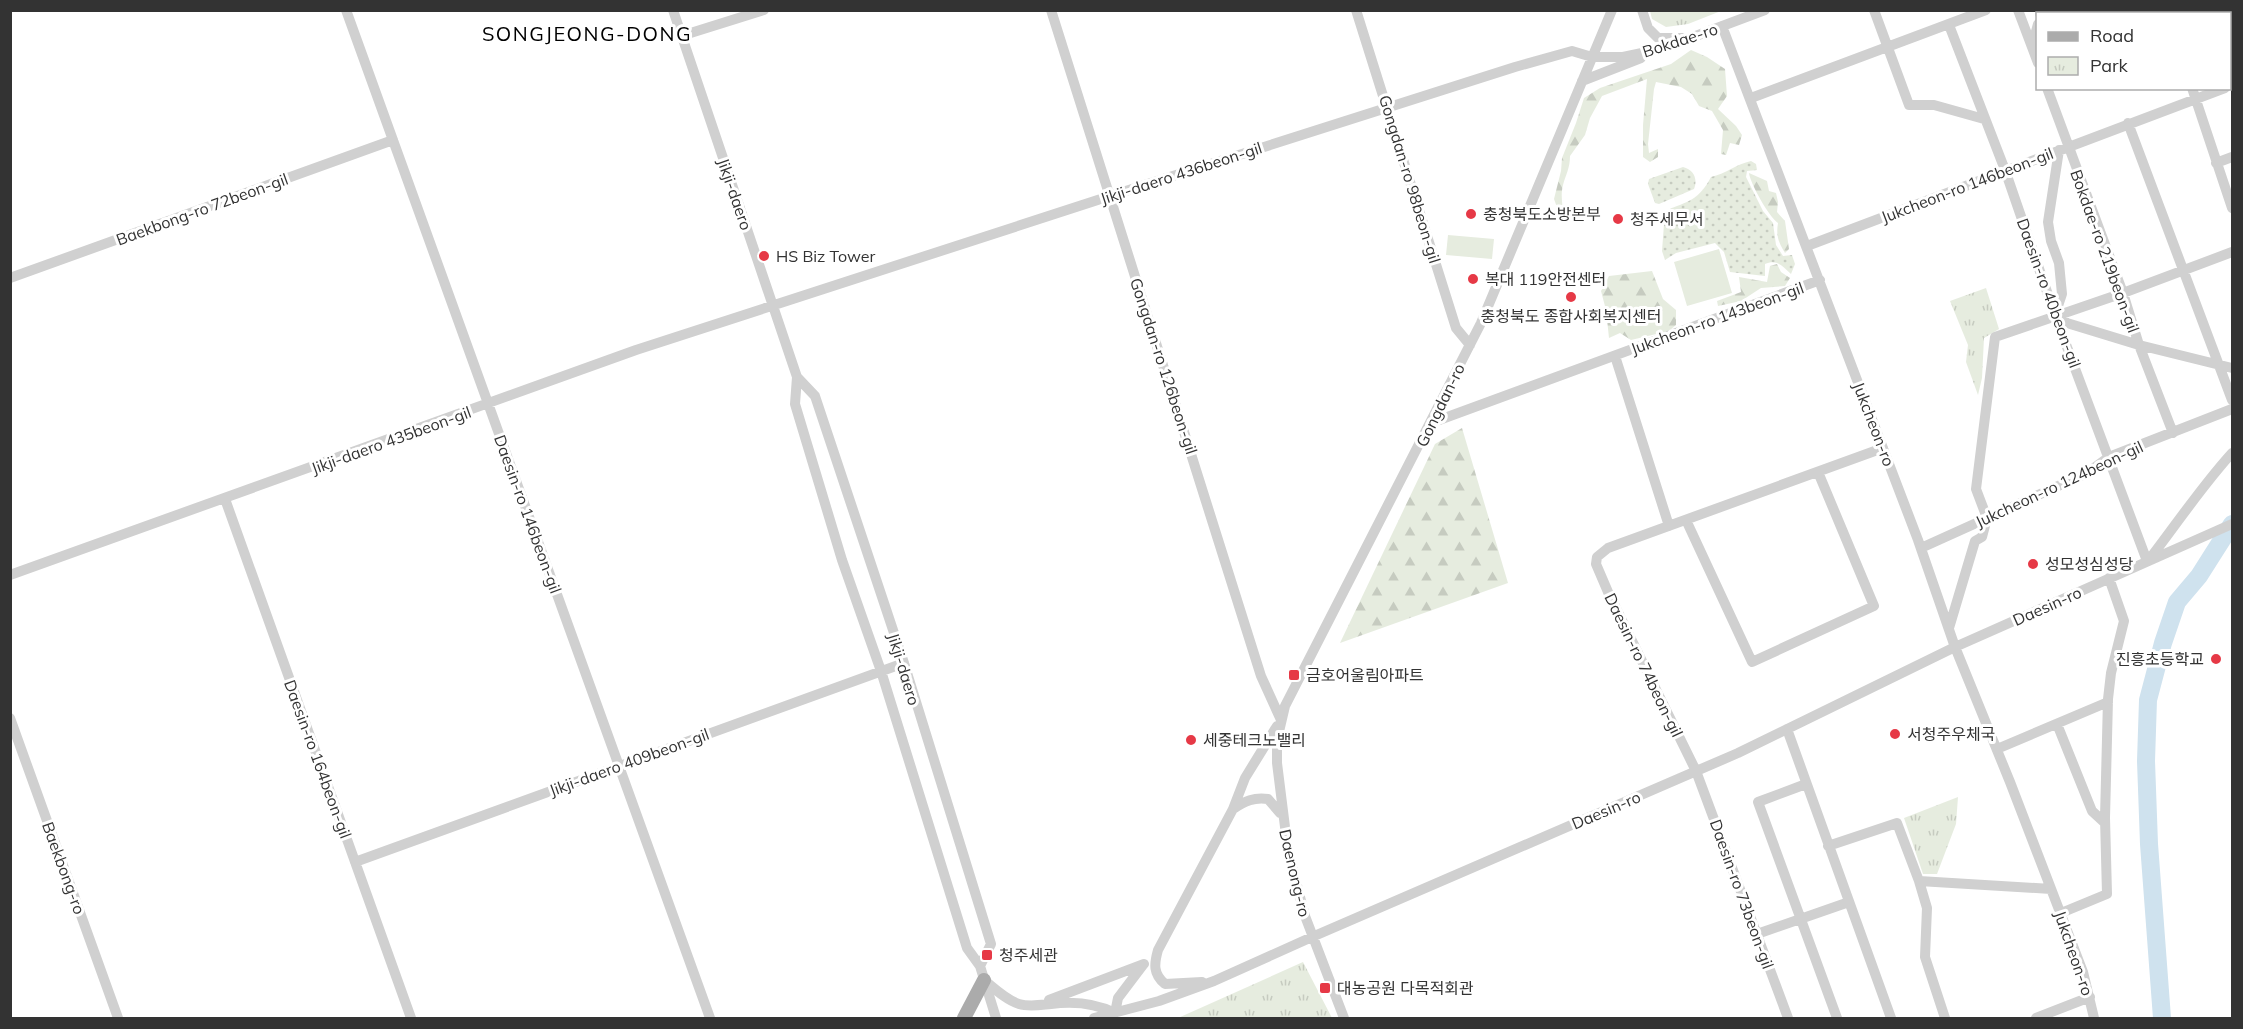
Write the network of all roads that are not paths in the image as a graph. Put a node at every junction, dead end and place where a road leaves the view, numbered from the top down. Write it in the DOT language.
graph roads {
  1 [pos="346,10"];
  2 [pos="673,10"];
  3 [pos="764,10"];
  4 [pos="1051,10"];
  5 [pos="1356,10"];
  6 [pos="1612,10"];
  7 [pos="1642,10"];
  8 [pos="1765,10"];
  9 [pos="1874,10"];
  10 [pos="1986,10"];
  11 [pos="2018,10"];
  12 [pos="1949,24"];
  13 [pos="1722,26"];
  14 [pos="2036,28"];
  15 [pos="681,36"];
  16 [pos="1689,40"];
  17 [pos="2031,46"];
  18 [pos="1887,47"];
  19 [pos="1592,57"];
  20 [pos="2036,60"];
  21 [pos="1582,81"];
  22 [pos="2048,90"];
  23 [pos="2213,90"];
  24 [pos="2194,93"];
  25 [pos="1751,98"];
  26 [pos="1387,107"];
  27 [pos="1984,119"];
  28 [pos="2128,123"];
  29 [pos="393,140"];
  30 [pos="2063,148"];
  31 [pos="2232,157"];
  32 [pos="2216,163"];
  33 [pos="2005,170"];
  34 [pos="1110,196"];
  35 [pos="2232,208"];
  36 [pos="1807,246"];
  37 [pos="2232,252"];
  38 [pos="2184,270"];
  39 [pos="10,278"];
  40 [pos="1820,280"];
  41 [pos="2123,293"];
  42 [pos="773,307"];
  43 [pos="2055,315"];
  44 [pos="1470,345"];
  45 [pos="2139,345"];
  46 [pos="1615,356"];
  47 [pos="2219,363"];
  48 [pos="2232,368"];
  49 [pos="797,377"];
  50 [pos="2232,400"];
  51 [pos="489,405"];
  52 [pos="2232,409"];
  53 [pos="1431,423"];
  54 [pos="2173,433"];
  55 [pos="1883,447"];
  56 [pos="2232,453"];
  57 [pos="2109,457"];
  58 [pos="1818,472"];
  59 [pos="225,499"];
  60 [pos="1987,518"];
  61 [pos="1686,520"];
  62 [pos="2232,524"];
  63 [pos="1669,526"];
  64 [pos="1921,548"];
  65 [pos="2150,560"];
  66 [pos="10,575"];
  67 [pos="2109,578"];
  68 [pos="1949,629"];
  69 [pos="1955,647"];
  70 [pos="904,663"];
  71 [pos="881,672"];
  72 [pos="2108,702"];
  73 [pos="10,718"];
  74 [pos="1281,720"];
  75 [pos="2057,724"];
  76 [pos="1787,729"];
  77 [pos="1997,749"];
  78 [pos="618,765"];
  79 [pos="1696,771"];
  80 [pos="1806,784"];
  81 [pos="1233,809"];
  82 [pos="1282,817"];
  83 [pos="2105,823"];
  84 [pos="1828,846"];
  85 [pos="355,862"];
  86 [pos="1919,881"];
  87 [pos="2052,889"];
  88 [pos="1849,902"];
  89 [pos="2061,913"];
  90 [pos="1801,919"];
  91 [pos="1757,934"];
  92 [pos="1312,937"];
  93 [pos="1158,950"];
  94 [pos="1144,964"];
  95 [pos="982,973"];
  96 [pos="1214,981"];
  97 [pos="2091,997"];
  98 [pos="1035,1005"];
  99 [pos="1111,1016"];
  100 [pos="118,1018"];
  101 [pos="411,1018"];
  102 [pos="710,1018"];
  103 [pos="964,1018"];
  104 [pos="996,1018"];
  105 [pos="1094,1018"];
  106 [pos="1344,1018"];
  107 [pos="1787,1018"];
  108 [pos="1837,1018"];
  109 [pos="1891,1018"];
  110 [pos="1945,1018"];
  111 [pos="2036,1018"];
  112 [pos="2094,1018"];
  1 -- 29 [label="street, Daesin-ro 146beon-gil"];
  2 -- 15 [label="street, Jikji-daero"];
  3 -- 15 [label="street"];
  4 -- 34 [label="street, Gongdan-ro 126beon-gil"];
  5 -- 26 [label="street, Gongdan-ro 98beon-gil"];
  6 -- 19 [label="street, Gongdan-ro"];
  7 -- 16 [label="street"];
  8 -- 13 [label="street, Bokdae-ro"];
  9 -- 18 [label="street"];
  10 -- 12 [label="street"];
  11 -- 17 [label="street"];
  12 -- 18 [label="street"];
  12 -- 27 [label="street, Daesin-ro 40beon-gil"];
  13 -- 16 [label="street, Bokdae-ro"];
  13 -- 25 [label="street, Jukcheon-ro"];
  14 -- 17 [label="street"];
  15 -- 42 [label="street, Jikji-daero"];
  16 -- 19 [label="street, Bokdae-ro"];
  16 -- 21 [label="street"];
  17 -- 20 [label="street"];
  18 -- 25 [label="street"];
  18 -- 27 [label="street"];
  19 -- 21 [label="street, Gongdan-ro"];
  19 -- 26 [label="street, Jikji-daero 436beon-gil"];
  21 -- 44 [label="street, Gongdan-ro"];
  22 -- 30 [label="street, Bokdae-ro 219beon-gil"];
  23 -- 24 [label="street, Jukcheon-ro 146beon-gil"];
  24 -- 28 [label="street, Jukcheon-ro 146beon-gil"];
  24 -- 32 [label="street"];
  25 -- 36 [label="street, Jukcheon-ro"];
  26 -- 34 [label="street, Jikji-daero 436beon-gil"];
  26 -- 44 [label="street, Gongdan-ro 98beon-gil"];
  27 -- 33 [label="street, Daesin-ro 40beon-gil"];
  28 -- 30 [label="street, Jukcheon-ro 146beon-gil"];
  28 -- 38 [label="street"];
  29 -- 39 [label="street, Baekbong-ro 72beon-gil"];
  29 -- 51 [label="street, Daesin-ro 146beon-gil"];
  30 -- 33 [label="street, Jukcheon-ro 146beon-gil"];
  30 -- 41 [label="street, Bokdae-ro 219beon-gil"];
  30 -- 43 [label="street"];
  31 -- 32 [label="street"];
  32 -- 35 [label="street"];
  33 -- 36 [label="street, Jukcheon-ro 146beon-gil"];
  33 -- 43 [label="street, Daesin-ro 40beon-gil"];
  34 -- 42 [label="street, Jikji-daero 436beon-gil"];
  34 -- 74 [label="street, Gongdan-ro 126beon-gil"];
  36 -- 40 [label="street, Jukcheon-ro"];
  37 -- 38 [label="street"];
  38 -- 41 [label="street"];
  38 -- 47 [label="street"];
  40 -- 46 [label="street, Jukcheon-ro 143beon-gil"];
  40 -- 55 [label="street, Jukcheon-ro"];
  41 -- 43 [label="street"];
  41 -- 45 [label="street, Bokdae-ro 219beon-gil"];
  42 -- 49 [label="street, Jikji-daero"];
  42 -- 51 [label="street, Jikji-daero 435beon-gil"];
  43 -- 45 [label="street"];
  43 -- 57 [label="street, Daesin-ro 40beon-gil"];
  43 -- 60 [label="street"];
  44 -- 53 [label="street, Gongdan-ro"];
  45 -- 47 [label="street, Bokdae-ro 219beon-gil"];
  45 -- 54 [label="street, Bokdae-ro 219beon-gil"];
  46 -- 53 [label="street, Jukcheon-ro 143beon-gil"];
  46 -- 63 [label="street"];
  47 -- 48 [label="street, Bokdae-ro 219beon-gil"];
  47 -- 50 [label="street"];
  49 -- 70 [label="street, Jikji-daero"];
  49 -- 71 [label="street, Jikji-daero"];
  51 -- 59 [label="street, Jikji-daero 435beon-gil"];
  51 -- 78 [label="street, Daesin-ro 146beon-gil"];
  52 -- 54 [label="street, Jukcheon-ro 124beon-gil"];
  53 -- 74 [label="street, Gongdan-ro"];
  54 -- 57 [label="street, Jukcheon-ro 124beon-gil"];
  55 -- 58 [label="street"];
  55 -- 64 [label="street, Jukcheon-ro"];
  56 -- 65 [label="street"];
  57 -- 60 [label="street, Jukcheon-ro 124beon-gil"];
  57 -- 65 [label="street, Daesin-ro 40beon-gil"];
  58 -- 61 [label="street"];
  58 -- 61 [label="street"];
  59 -- 66 [label="street, Jikji-daero 435beon-gil"];
  59 -- 85 [label="street, Daesin-ro 164beon-gil"];
  60 -- 64 [label="street, Jukcheon-ro 124beon-gil"];
  60 -- 68 [label="street"];
  61 -- 63 [label="street"];
  62 -- 65 [label="street, Daesin-ro"];
  63 -- 79 [label="street, Daesin-ro 74beon-gil"];
  64 -- 68 [label="street, Jukcheon-ro"];
  65 -- 67 [label="street, Daesin-ro"];
  67 -- 69 [label="street, Daesin-ro"];
  67 -- 72 [label="street"];
  68 -- 69 [label="street, Jukcheon-ro"];
  69 -- 76 [label="street, Daesin-ro"];
  69 -- 77 [label="street, Jukcheon-ro"];
  70 -- 71 [label="street, Jikji-daero 409beon-gil"];
  70 -- 95 [label="street, Jikji-daero"];
  71 -- 78 [label="street, Jikji-daero 409beon-gil"];
  71 -- 95 [label="street, Jikji-daero"];
  72 -- 75 [label="street"];
  72 -- 83 [label="street"];
  73 -- 100 [label="street, Baekbong-ro"];
  74 -- 81 [label="street"];
  74 -- 82 [label="street, Daenong-ro"];
  75 -- 77 [label="street"];
  75 -- 83 [label="street"];
  76 -- 79 [label="street, Daesin-ro"];
  76 -- 80 [label="street"];
  77 -- 87 [label="street, Jukcheon-ro"];
  78 -- 85 [label="street, Jikji-daero 409beon-gil"];
  78 -- 102 [label="street, Daesin-ro 146beon-gil"];
  79 -- 91 [label="street, Daesin-ro 73beon-gil"];
  79 -- 92 [label="street, Daesin-ro"];
  80 -- 84 [label="street"];
  80 -- 90 [label="street"];
  81 -- 82 [label="street"];
  81 -- 93 [label="street"];
  82 -- 92 [label="street, Daenong-ro"];
  83 -- 89 [label="street"];
  84 -- 86 [label="street"];
  84 -- 88 [label="street"];
  85 -- 101 [label="street, Daesin-ro 164beon-gil"];
  86 -- 87 [label="street, Jukcheon-ro"];
  86 -- 110 [label="street"];
  87 -- 89 [label="street, Jukcheon-ro"];
  88 -- 90 [label="street"];
  88 -- 109 [label="street"];
  89 -- 97 [label="street, Jukcheon-ro"];
  90 -- 91 [label="street"];
  90 -- 108 [label="street"];
  91 -- 107 [label="street, Daesin-ro 73beon-gil"];
  92 -- 96 [label="street, Daesin-ro"];
  92 -- 106 [label="street, Daenong-ro"];
  93 -- 94 [label="street"];
  93 -- 96 [label="street"];
  94 -- 98 [label="street"];
  94 -- 99 [label="street"];
  95 -- 98 [label="street"];
  95 -- 103 [label="main road"];
  95 -- 104 [label="street, Jikji-daero"];
  96 -- 99 [label="street, Daesin-ro"];
  97 -- 111 [label="street"];
  97 -- 112 [label="street, Jukcheon-ro"];
  98 -- 99 [label="street"];
  99 -- 105 [label="street, Daesin-ro"];
}
